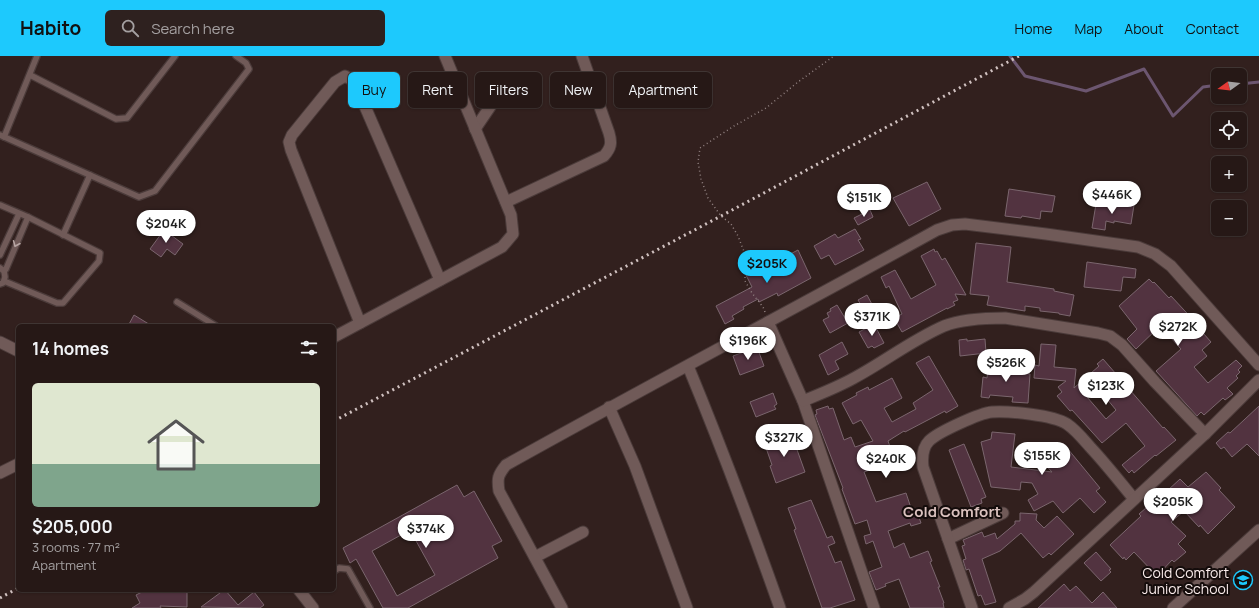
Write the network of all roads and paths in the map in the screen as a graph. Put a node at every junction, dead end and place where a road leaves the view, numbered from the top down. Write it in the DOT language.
graph roads {
  1 [pos="37,56"];
  2 [pos="175,56"];
  3 [pos="236,56"];
  4 [pos="445,56"];
  5 [pos="582,56"];
  6 [pos="834,56"];
  7 [pos="30,75"];
  8 [pos="489,108"];
  9 [pos="475,129"];
  10 [pos="2,136"];
  11 [pos="90,175"];
  12 [pos="506,202"];
  13 [pos="0,205"];
  14 [pos="19,214"];
  15 [pos="28,217"];
  16 [pos="63,235"];
  17 [pos="0,255"];
  18 [pos="2,269"];
  19 [pos="440,280"];
  20 [pos="2,282"];
  21 [pos="178,302"];
  22 [pos="768,322"];
  23 [pos="360,323"];
  24 [pos="213,324"];
  25 [pos="336,336"];
  26 [pos="0,342"];
  27 [pos="16,350"];
  28 [pos="1259,365"];
  29 [pos="688,366"];
  30 [pos="1259,380"];
  31 [pos="803,401"];
  32 [pos="610,407"];
  33 [pos="1204,434"];
  34 [pos="16,465"];
  35 [pos="1,471"];
  36 [pos="1134,499"];
  37 [pos="1002,513"];
  38 [pos="1259,530"];
  39 [pos="583,532"];
  40 [pos="948,539"];
  41 [pos="535,557"];
  42 [pos="336,570"];
  43 [pos="301,592"];
  44 [pos="314,608"];
  45 [pos="370,608"];
  46 [pos="562,608"];
  47 [pos="688,608"];
  48 [pos="780,608"];
  49 [pos="874,608"];
  50 [pos="972,608"];
  51 [pos="1009,608"];
  52 [pos="1173,608"];
  1 -- 7 [label="lane"];
  2 -- 7 [label="lane"];
  3 -- 11 [label="lane"];
  4 -- 9 [label="street"];
  5 -- 12 [label="street"];
  6 -- 22 [label="path"];
  7 -- 10 [label="lane"];
  8 -- 9 [label="street"];
  9 -- 12 [label="street"];
  10 -- 11 [label="lane"];
  11 -- 16 [label="lane"];
  12 -- 19 [label="street"];
  13 -- 14 [label="lane"];
  14 -- 15 [label="lane"];
  14 -- 17 [label="lane"];
  15 -- 16 [label="lane"];
  15 -- 18 [label="lane, one-way"];
  16 -- 20 [label="lane"];
  18 -- 20 [label="lane"];
  19 -- 23 [label="street"];
  19 -- 23 [label="street"];
  21 -- 24 [label="lane"];
  22 -- 28 [label="street"];
  22 -- 29 [label="street"];
  22 -- 31 [label="street"];
  23 -- 25 [label="street"];
  26 -- 27 [label="street"];
  29 -- 32 [label="street"];
  29 -- 48 [label="street"];
  30 -- 33 [label="street"];
  31 -- 33 [label="street"];
  31 -- 49 [label="street"];
  32 -- 41 [label="street"];
  32 -- 47 [label="street"];
  33 -- 36 [label="street"];
  34 -- 35 [label="street"];
  36 -- 40 [label="street"];
  36 -- 51 [label="street"];
  37 -- 40 [label="street"];
  38 -- 52 [label="street"];
  39 -- 41 [label="street"];
  40 -- 50 [label="street"];
  41 -- 46 [label="street"];
  42 -- 45 [label="lane"];
  43 -- 44 [label="street"];
}
